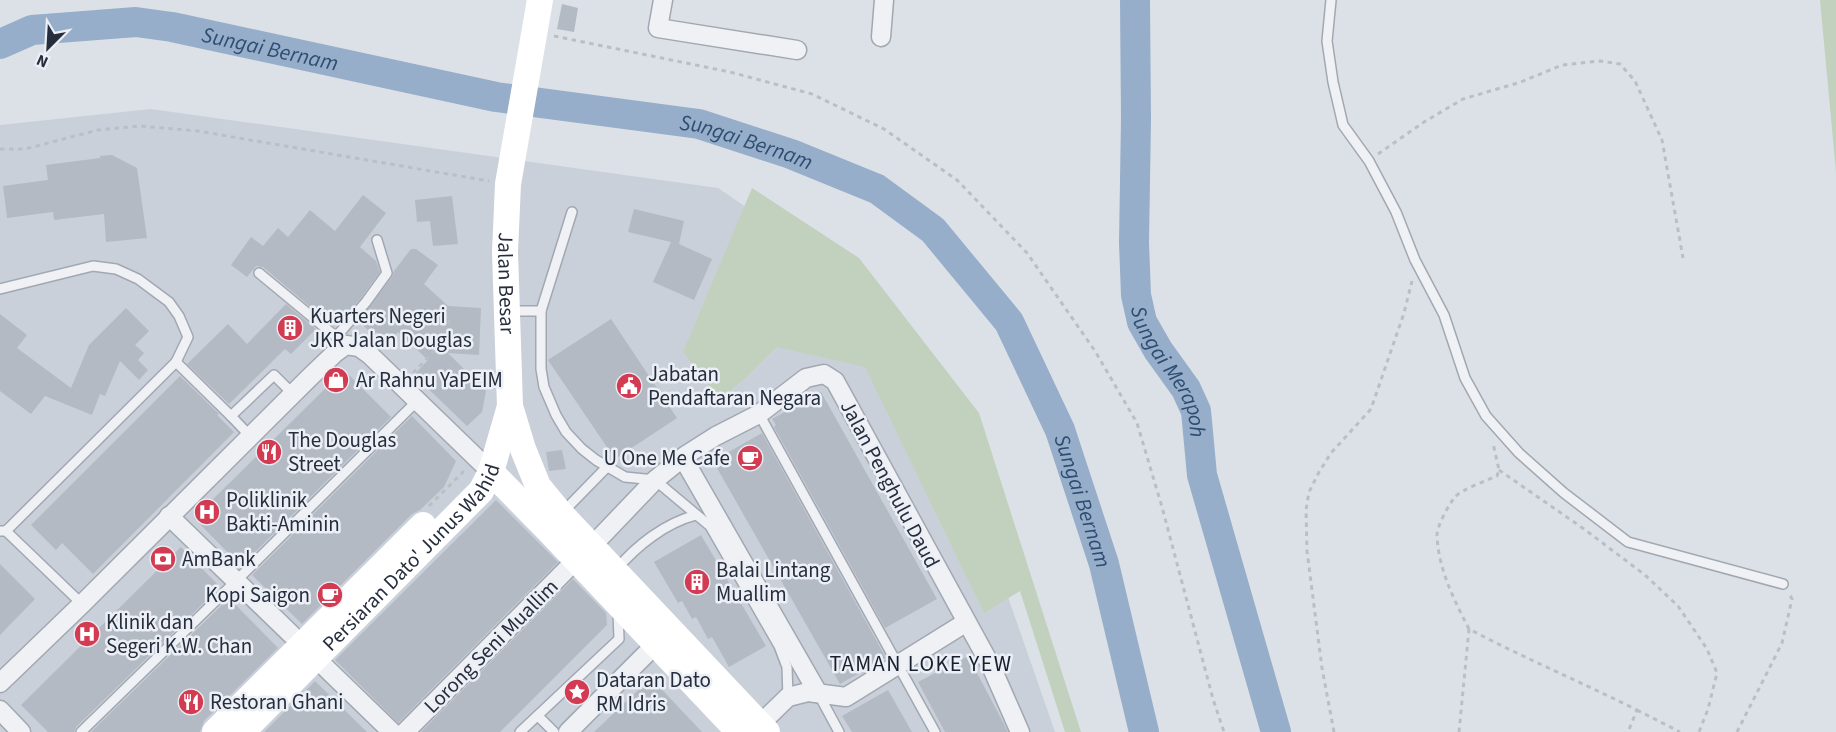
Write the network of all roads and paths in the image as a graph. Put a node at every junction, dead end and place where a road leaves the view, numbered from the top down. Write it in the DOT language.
graph roads {
  1 [pos="540,0"];
  2 [pos="663,0"];
  3 [pos="884,0"];
  4 [pos="1331,0"];
  5 [pos="533,37"];
  6 [pos="881,37"];
  7 [pos="797,50"];
  8 [pos="0,149"];
  9 [pos="1369,161"];
  10 [pos="510,172"];
  11 [pos="572,212"];
  12 [pos="377,240"];
  13 [pos="1683,258"];
  14 [pos="1415,260"];
  15 [pos="259,273"];
  16 [pos="0,289"];
  17 [pos="507,310"];
  18 [pos="541,311"];
  19 [pos="449,317"];
  20 [pos="341,341"];
  21 [pos="176,362"];
  22 [pos="401,385"];
  23 [pos="293,394"];
  24 [pos="417,401"];
  25 [pos="510,406"];
  26 [pos="759,414"];
  27 [pos="231,416"];
  28 [pos="1486,416"];
  29 [pos="250,436"];
  30 [pos="683,458"];
  31 [pos="608,466"];
  32 [pos="1499,470"];
  33 [pos="490,472"];
  34 [pos="655,480"];
  35 [pos="538,486"];
  36 [pos="561,514"];
  37 [pos="696,514"];
  38 [pos="169,516"];
  39 [pos="3,531"];
  40 [pos="583,553"];
  41 [pos="615,572"];
  42 [pos="236,581"];
  43 [pos="1783,584"];
  44 [pos="82,604"];
  45 [pos="617,604"];
  46 [pos="965,623"];
  47 [pos="1469,628"];
  48 [pos="656,644"];
  49 [pos="309,652"];
  50 [pos="898,664"];
  51 [pos="0,683"];
  52 [pos="818,693"];
  53 [pos="788,697"];
  54 [pos="0,710"];
  55 [pos="1637,710"];
  56 [pos="538,716"];
  57 [pos="754,730"];
  58 [pos="21,732"];
  59 [pos="81,732"];
  60 [pos="215,732"];
  61 [pos="242,732"];
  62 [pos="392,732"];
  63 [pos="405,732"];
  64 [pos="520,732"];
  65 [pos="554,732"];
  66 [pos="568,732"];
  67 [pos="839,732"];
  68 [pos="935,732"];
  69 [pos="1020,732"];
  70 [pos="1224,732"];
  71 [pos="1334,732"];
  72 [pos="1459,732"];
  73 [pos="1628,732"];
  74 [pos="1680,732"];
  75 [pos="1699,732"];
  76 [pos="1737,732"];
  1 -- 5 [label="main road, Jalan Besar"];
  2 -- 7 [label="street"];
  3 -- 6 [label="street"];
  4 -- 9 [label="lane"];
  5 -- 10 [label="main road, Jalan Besar"];
  5 -- 70 [label="path"];
  8 -- 10 [label="path"];
  9 -- 13 [label="path"];
  9 -- 14 [label="lane"];
  10 -- 17 [label="main road, Jalan Besar"];
  11 -- 18 [label="lane"];
  12 -- 20 [label="lane"];
  14 -- 28 [label="lane"];
  14 -- 71 [label="path"];
  15 -- 20 [label="lane"];
  16 -- 21 [label="lane"];
  17 -- 18 [label="lane"];
  17 -- 25 [label="main road, Jalan Besar"];
  18 -- 31 [label="lane"];
  19 -- 22 [label="path"];
  20 -- 22 [label="street"];
  20 -- 23 [label="street"];
  21 -- 27 [label="lane"];
  21 -- 39 [label="lane"];
  22 -- 24 [label="street"];
  23 -- 27 [label="lane"];
  23 -- 29 [label="street"];
  24 -- 33 [label="street"];
  24 -- 42 [label="lane"];
  25 -- 33 [label="main road, Persiaran Dato' Junus Wahid"];
  25 -- 35 [label="main road"];
  26 -- 30 [label="street, Jalan Penghulu Daud"];
  26 -- 46 [label="street, Jalan Penghulu Daud"];
  26 -- 50 [label="lane"];
  27 -- 29 [label="lane"];
  28 -- 32 [label="path"];
  28 -- 43 [label="lane"];
  29 -- 38 [label="street"];
  30 -- 34 [label="street, Jalan Penghulu Daud"];
  30 -- 52 [label="street"];
  31 -- 34 [label="lane"];
  31 -- 36 [label="lane"];
  32 -- 47 [label="path"];
  32 -- 75 [label="path"];
  33 -- 35 [label="main road"];
  33 -- 40 [label="main road"];
  33 -- 49 [label="main road, Persiaran Dato' Junus Wahid"];
  34 -- 37 [label="lane"];
  34 -- 40 [label="street, Jalan Penghulu Daud"];
  35 -- 36 [label="main road"];
  36 -- 40 [label="main road"];
  37 -- 41 [label="lane"];
  37 -- 53 [label="lane"];
  38 -- 42 [label="street"];
  38 -- 44 [label="street"];
  39 -- 44 [label="lane"];
  40 -- 41 [label="main road"];
  40 -- 45 [label="main road"];
  40 -- 63 [label="street, Lorong Seni Muallim"];
  41 -- 57 [label="main road"];
  42 -- 49 [label="street"];
  42 -- 59 [label="lane"];
  43 -- 76 [label="path"];
  44 -- 51 [label="street"];
  45 -- 48 [label="main road"];
  45 -- 56 [label="lane"];
  46 -- 50 [label="street"];
  46 -- 69 [label="street, Jalan Penghulu Daud"];
  47 -- 55 [label="path"];
  47 -- 72 [label="path"];
  48 -- 57 [label="main road"];
  48 -- 66 [label="street"];
  49 -- 60 [label="main road, Persiaran Dato' Junus Wahid"];
  49 -- 61 [label="main road, Persiaran Dato' Junus Wahid"];
  49 -- 62 [label="street"];
  50 -- 52 [label="street"];
  50 -- 68 [label="lane"];
  52 -- 53 [label="street"];
  52 -- 67 [label="lane"];
  53 -- 57 [label="street"];
  54 -- 58 [label="street"];
  55 -- 73 [label="path"];
  55 -- 74 [label="path"];
  56 -- 64 [label="lane"];
  56 -- 65 [label="lane"];
}
